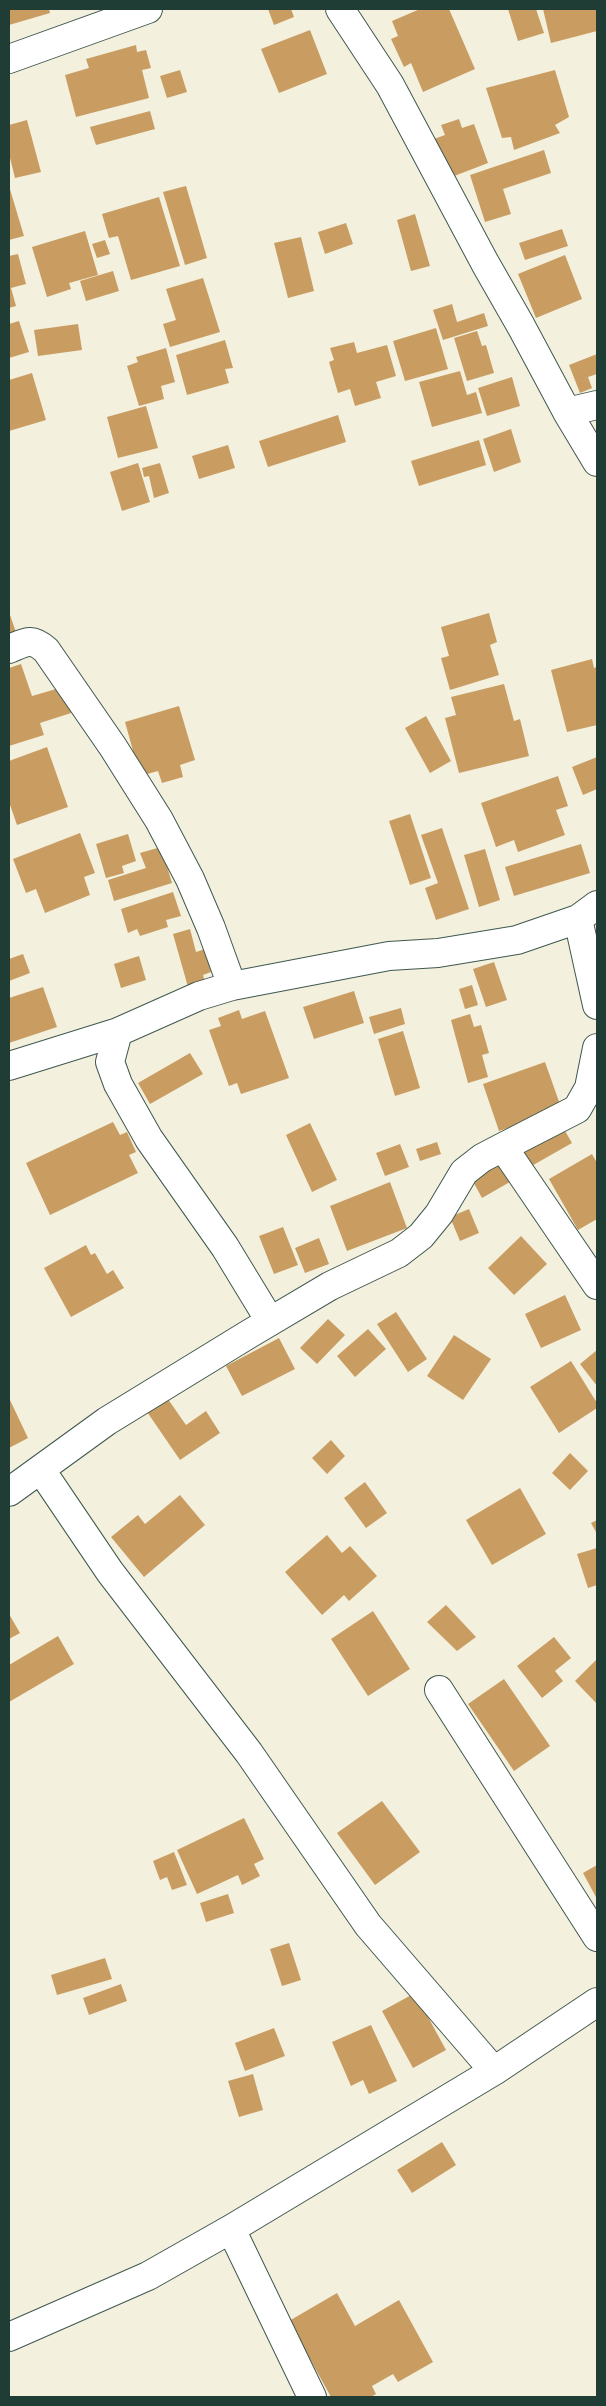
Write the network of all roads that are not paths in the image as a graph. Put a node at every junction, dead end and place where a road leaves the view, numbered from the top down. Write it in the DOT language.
graph roads {
  1 [pos="148,9"];
  2 [pos="340,9"];
  3 [pos="9,59"];
  4 [pos="597,405"];
  5 [pos="566,412"];
  6 [pos="597,462"];
  7 [pos="9,649"];
  8 [pos="588,912"];
  9 [pos="232,986"];
  10 [pos="597,1005"];
  11 [pos="118,1032"];
  12 [pos="597,1048"];
  13 [pos="9,1066"];
  14 [pos="503,1147"];
  15 [pos="597,1285"];
  16 [pos="270,1321"];
  17 [pos="41,1470"];
  18 [pos="9,1492"];
  19 [pos="440,1690"];
  20 [pos="597,1937"];
  21 [pos="597,2002"];
  22 [pos="494,2071"];
  23 [pos="232,2229"];
  24 [pos="9,2337"];
  25 [pos="312,2397"];
  1 -- 3 [label="street"];
  2 -- 5 [label="street"];
  4 -- 5 [label="street"];
  5 -- 6 [label="street"];
  7 -- 9 [label="street"];
  8 -- 9 [label="street"];
  8 -- 10 [label="street"];
  9 -- 11 [label="street"];
  11 -- 13 [label="street"];
  11 -- 16 [label="street"];
  12 -- 14 [label="street"];
  14 -- 15 [label="street"];
  14 -- 16 [label="street"];
  16 -- 17 [label="street"];
  17 -- 18 [label="street"];
  17 -- 22 [label="street"];
  19 -- 20 [label="street"];
  21 -- 22 [label="street"];
  22 -- 23 [label="street"];
  23 -- 24 [label="street"];
  23 -- 25 [label="street"];
}
